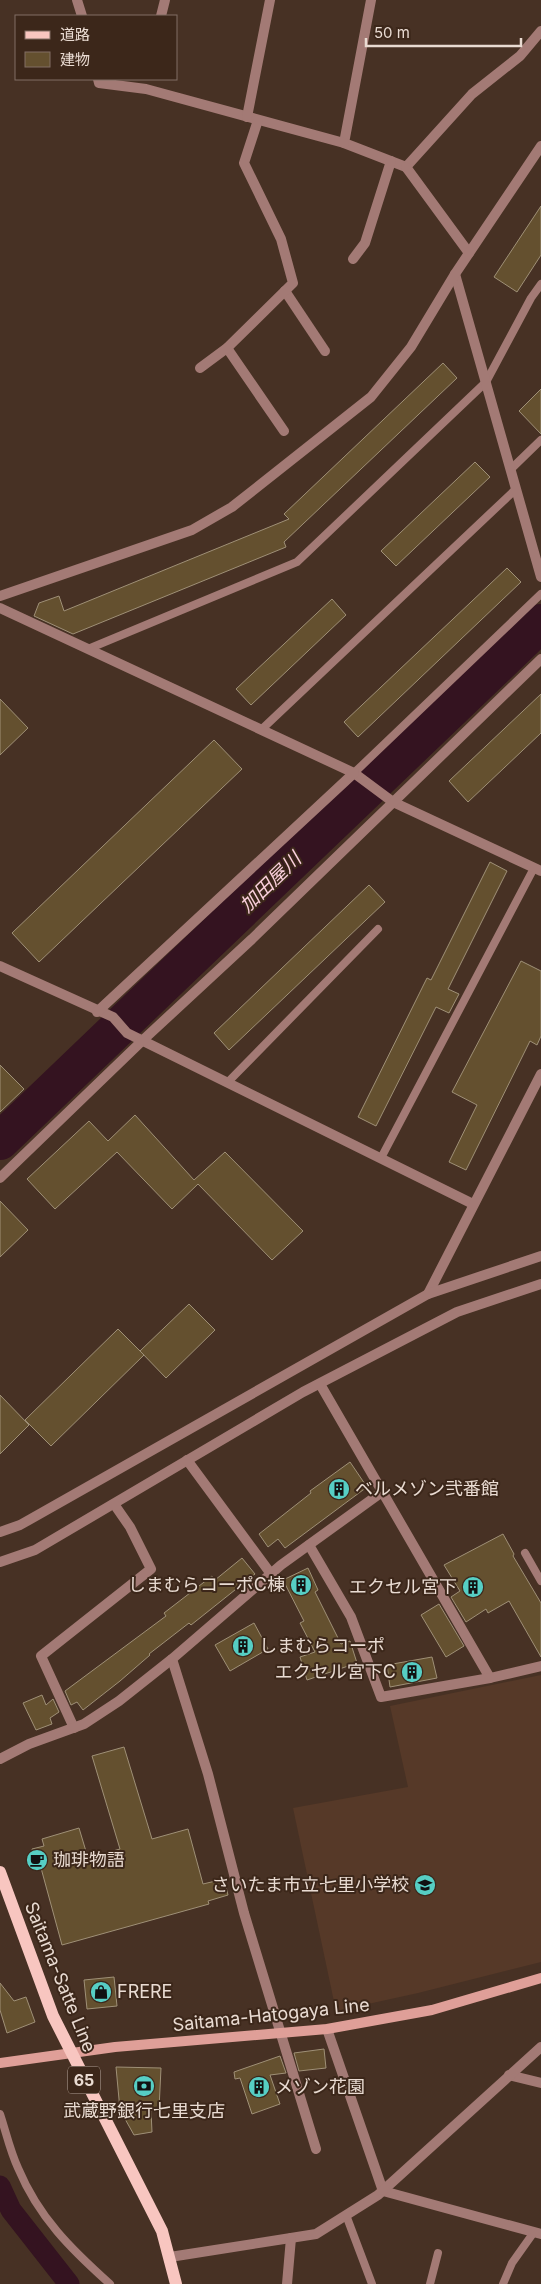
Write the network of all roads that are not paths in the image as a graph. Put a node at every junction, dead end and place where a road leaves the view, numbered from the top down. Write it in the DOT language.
graph roads {
  1 [pos="77,0"];
  2 [pos="165,0"];
  3 [pos="270,0"];
  4 [pos="371,0"];
  5 [pos="82,15"];
  6 [pos="161,15"];
  7 [pos="541,31"];
  8 [pos="98,80"];
  9 [pos="148,84"];
  10 [pos="247,117"];
  11 [pos="258,120"];
  12 [pos="344,143"];
  13 [pos="541,146"];
  14 [pos="391,161"];
  15 [pos="406,167"];
  16 [pos="469,253"];
  17 [pos="353,259"];
  18 [pos="455,274"];
  19 [pos="541,284"];
  20 [pos="285,291"];
  21 [pos="227,348"];
  22 [pos="326,351"];
  23 [pos="200,368"];
  24 [pos="486,382"];
  25 [pos="284,430"];
  26 [pos="541,440"];
  27 [pos="510,469"];
  28 [pos="516,489"];
  29 [pos="541,577"];
  30 [pos="541,594"];
  31 [pos="0,596"];
  32 [pos="0,608"];
  33 [pos="88,649"];
  34 [pos="541,659"];
  35 [pos="261,730"];
  36 [pos="354,773"];
  37 [pos="393,802"];
  38 [pos="538,870"];
  39 [pos="378,929"];
  40 [pos="0,966"];
  41 [pos="98,1012"];
  42 [pos="143,1040"];
  43 [pos="541,1074"];
  44 [pos="228,1082"];
  45 [pos="381,1158"];
  46 [pos="0,1178"];
  47 [pos="474,1204"];
  48 [pos="541,1256"];
  49 [pos="541,1284"];
  50 [pos="428,1294"];
  51 [pos="320,1384"];
  52 [pos="187,1460"];
  53 [pos="382,1492"];
  54 [pos="114,1504"];
  55 [pos="0,1532"];
  56 [pos="309,1545"];
  57 [pos="524,1553"];
  58 [pos="0,1562"];
  59 [pos="271,1574"];
  60 [pos="541,1581"];
  61 [pos="172,1659"];
  62 [pos="541,1666"];
  63 [pos="490,1678"];
  64 [pos="74,1728"];
  65 [pos="0,1759"];
  66 [pos="0,1872"];
  67 [pos="541,1978"];
  68 [pos="327,2029"];
  69 [pos="281,2031"];
  70 [pos="541,2047"];
  71 [pos="70,2052"];
  72 [pos="0,2063"];
  73 [pos="509,2075"];
  74 [pos="541,2083"];
  75 [pos="0,2114"];
  76 [pos="316,2149"];
  77 [pos="383,2191"];
  78 [pos="346,2215"];
  79 [pos="538,2233"];
  80 [pos="291,2238"];
  81 [pos="438,2253"];
  82 [pos="170,2257"];
  83 [pos="110,2284"];
  84 [pos="176,2284"];
  85 [pos="287,2284"];
  86 [pos="372,2284"];
  87 [pos="430,2284"];
  88 [pos="503,2284"];
  1 -- 5 [label="street"];
  2 -- 6 [label="street"];
  3 -- 10 [label="street"];
  4 -- 12 [label="street"];
  7 -- 15 [label="street"];
  8 -- 9 [label="street"];
  9 -- 10 [label="street"];
  10 -- 11 [label="street"];
  11 -- 12 [label="street"];
  11 -- 20 [label="street"];
  12 -- 14 [label="street"];
  13 -- 16 [label="street"];
  14 -- 15 [label="street"];
  14 -- 17 [label="street"];
  15 -- 16 [label="street"];
  16 -- 18 [label="street"];
  18 -- 24 [label="street"];
  18 -- 31 [label="street"];
  19 -- 24 [label="lane"];
  20 -- 21 [label="street"];
  20 -- 22 [label="street"];
  21 -- 23 [label="street"];
  21 -- 25 [label="street"];
  24 -- 27 [label="street"];
  24 -- 33 [label="lane"];
  26 -- 27 [label="lane"];
  27 -- 28 [label="street"];
  28 -- 29 [label="street"];
  28 -- 35 [label="lane"];
  30 -- 36 [label="lane"];
  32 -- 33 [label="street"];
  33 -- 35 [label="street"];
  34 -- 37 [label="street"];
  35 -- 36 [label="street"];
  36 -- 37 [label="street"];
  36 -- 41 [label="street"];
  37 -- 38 [label="street"];
  37 -- 42 [label="street"];
  38 -- 45 [label="lane"];
  39 -- 44 [label="lane"];
  40 -- 41 [label="street"];
  41 -- 42 [label="street"];
  42 -- 44 [label="street"];
  42 -- 46 [label="street"];
  43 -- 47 [label="street"];
  44 -- 45 [label="street"];
  45 -- 47 [label="street"];
  47 -- 50 [label="street"];
  48 -- 50 [label="street"];
  49 -- 51 [label="street"];
  50 -- 55 [label="street"];
  51 -- 52 [label="street"];
  51 -- 53 [label="street"];
  52 -- 54 [label="street"];
  52 -- 59 [label="street"];
  53 -- 56 [label="street"];
  53 -- 63 [label="street"];
  54 -- 58 [label="street"];
  54 -- 64 [label="street"];
  56 -- 59 [label="street"];
  56 -- 63 [label="street"];
  57 -- 60 [label="lane"];
  59 -- 61 [label="street"];
  61 -- 64 [label="street"];
  61 -- 69 [label="street"];
  62 -- 63 [label="street"];
  64 -- 65 [label="street"];
  66 -- 71 [label="main road, Saitama-Satte Line / 65"];
  67 -- 68 [label="main road, Saitama-Hatogaya Line"];
  68 -- 69 [label="main road, Saitama-Hatogaya Line"];
  68 -- 77 [label="street"];
  69 -- 71 [label="main road, Saitama-Hatogaya Line"];
  69 -- 76 [label="street"];
  70 -- 73 [label="street"];
  71 -- 72 [label="main road, Saitama-Hatogaya Line"];
  71 -- 82 [label="main road, Saitama-Satte Line / 65"];
  73 -- 74 [label="street"];
  73 -- 77 [label="street"];
  75 -- 83 [label="lane"];
  77 -- 78 [label="street"];
  77 -- 79 [label="street"];
  78 -- 80 [label="street"];
  78 -- 86 [label="lane"];
  79 -- 88 [label="lane"];
  80 -- 82 [label="street"];
  80 -- 85 [label="street"];
  81 -- 87 [label="lane"];
  82 -- 84 [label="main road, Saitama-Satte Line / 65"];
}
